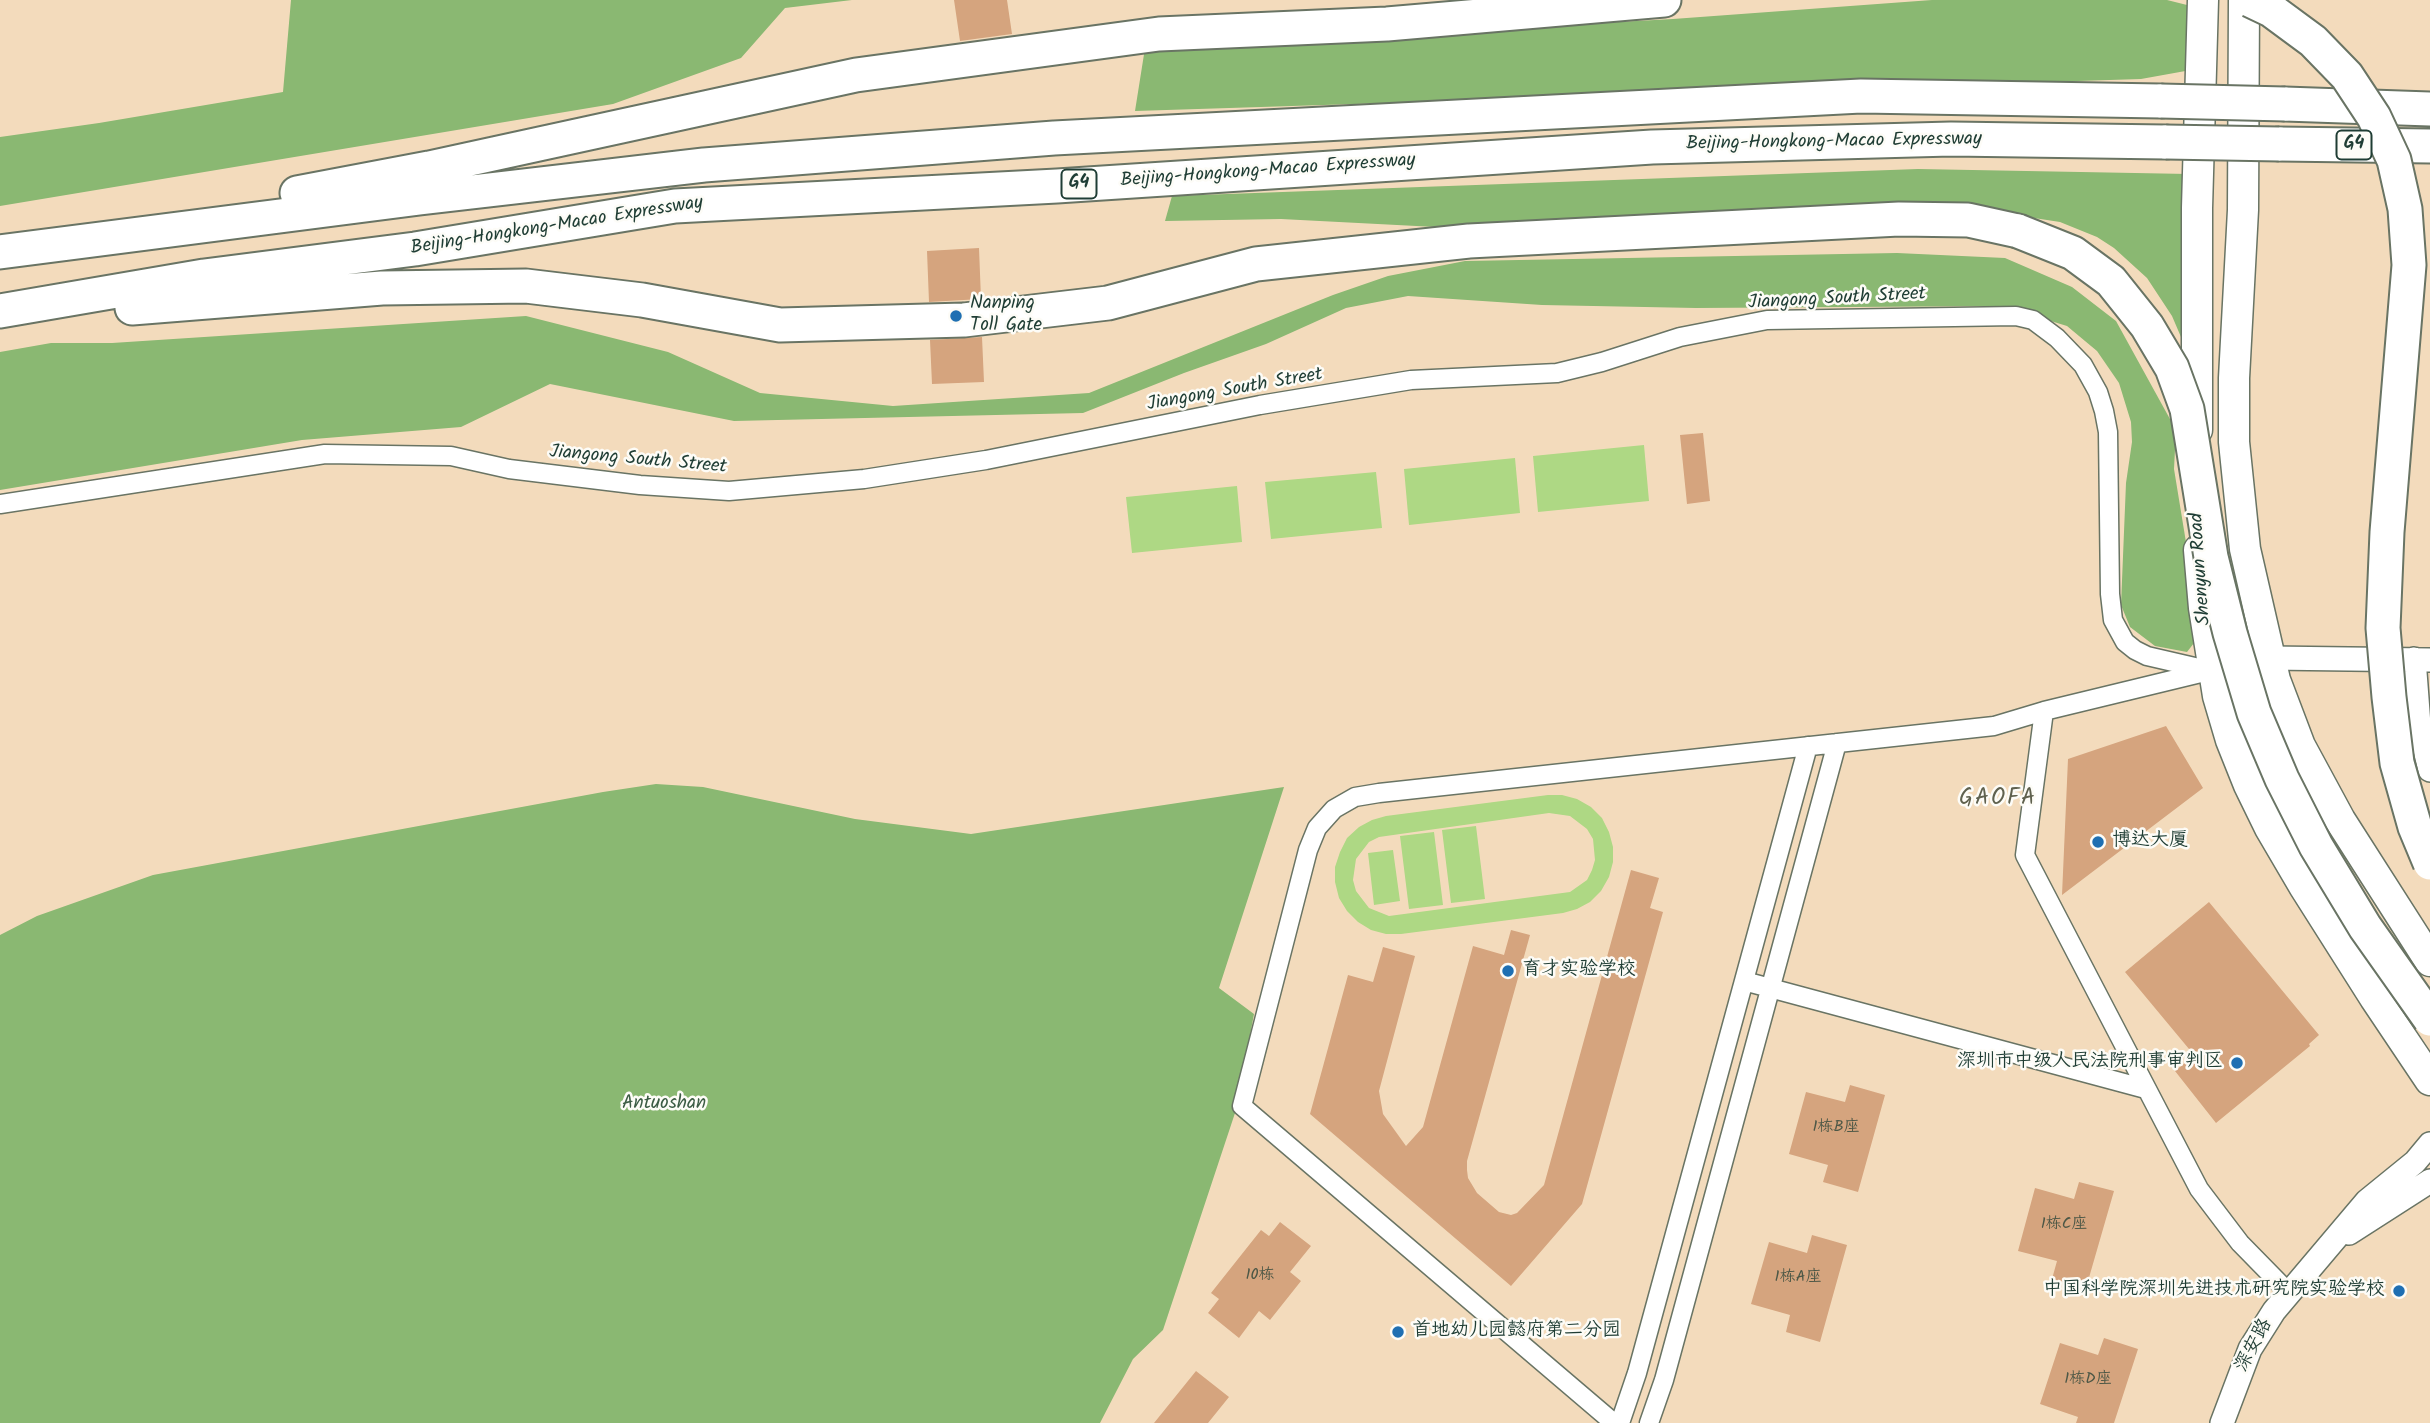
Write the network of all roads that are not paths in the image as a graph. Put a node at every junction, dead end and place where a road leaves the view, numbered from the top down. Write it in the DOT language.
graph roads {
  1 [pos="1664,0"];
  2 [pos="2203,0"];
  3 [pos="2244,0"];
  4 [pos="2250,0"];
  5 [pos="2430,109"];
  6 [pos="2430,146"];
  7 [pos="0,250"];
  8 [pos="0,310"];
  9 [pos="0,318"];
  10 [pos="0,505"];
  11 [pos="2269,658"];
  12 [pos="2422,660"];
  13 [pos="2212,671"];
  14 [pos="2044,711"];
  15 [pos="1837,743"];
  16 [pos="1808,746"];
  17 [pos="2430,770"];
  18 [pos="2430,863"];
  19 [pos="2430,961"];
  20 [pos="1744,981"];
  21 [pos="1770,988"];
  22 [pos="2430,1019"];
  23 [pos="2430,1080"];
  24 [pos="2146,1089"];
  25 [pos="2430,1144"];
  26 [pos="2430,1181"];
  27 [pos="2329,1245"];
  28 [pos="2289,1293"];
  29 [pos="1614,1423"];
  30 [pos="1620,1423"];
  31 [pos="1650,1423"];
  32 [pos="2222,1423"];
  1 -- 7 [label="highway"];
  2 -- 13 [label="main road, Shenyun Road"];
  3 -- 11 [label="main road"];
  4 -- 18 [label="highway, bridge"];
  5 -- 7 [label="highway, Beijing-Hongkong-Macao Expressway / G4, bridge"];
  6 -- 8 [label="highway, Beijing-Hongkong-Macao Expressway / G4, bridge"];
  9 -- 22 [label="highway, bridge"];
  10 -- 13 [label="street, Jiangong South Street"];
  11 -- 12 [label="street"];
  11 -- 13 [label="street"];
  11 -- 19 [label="main road"];
  12 -- 17 [label="street"];
  13 -- 14 [label="street"];
  13 -- 23 [label="main road, Shenyun Road"];
  14 -- 15 [label="street"];
  14 -- 24 [label="street"];
  15 -- 16 [label="street"];
  15 -- 21 [label="street"];
  16 -- 20 [label="street"];
  16 -- 29 [label="street"];
  20 -- 21 [label="street"];
  20 -- 30 [label="street"];
  21 -- 24 [label="street"];
  21 -- 31 [label="street"];
  24 -- 28 [label="street"];
  25 -- 27 [label="street, 深安路"];
  26 -- 27 [label="street"];
  27 -- 28 [label="street, 深安路"];
  28 -- 32 [label="street, 深安路"];
}
